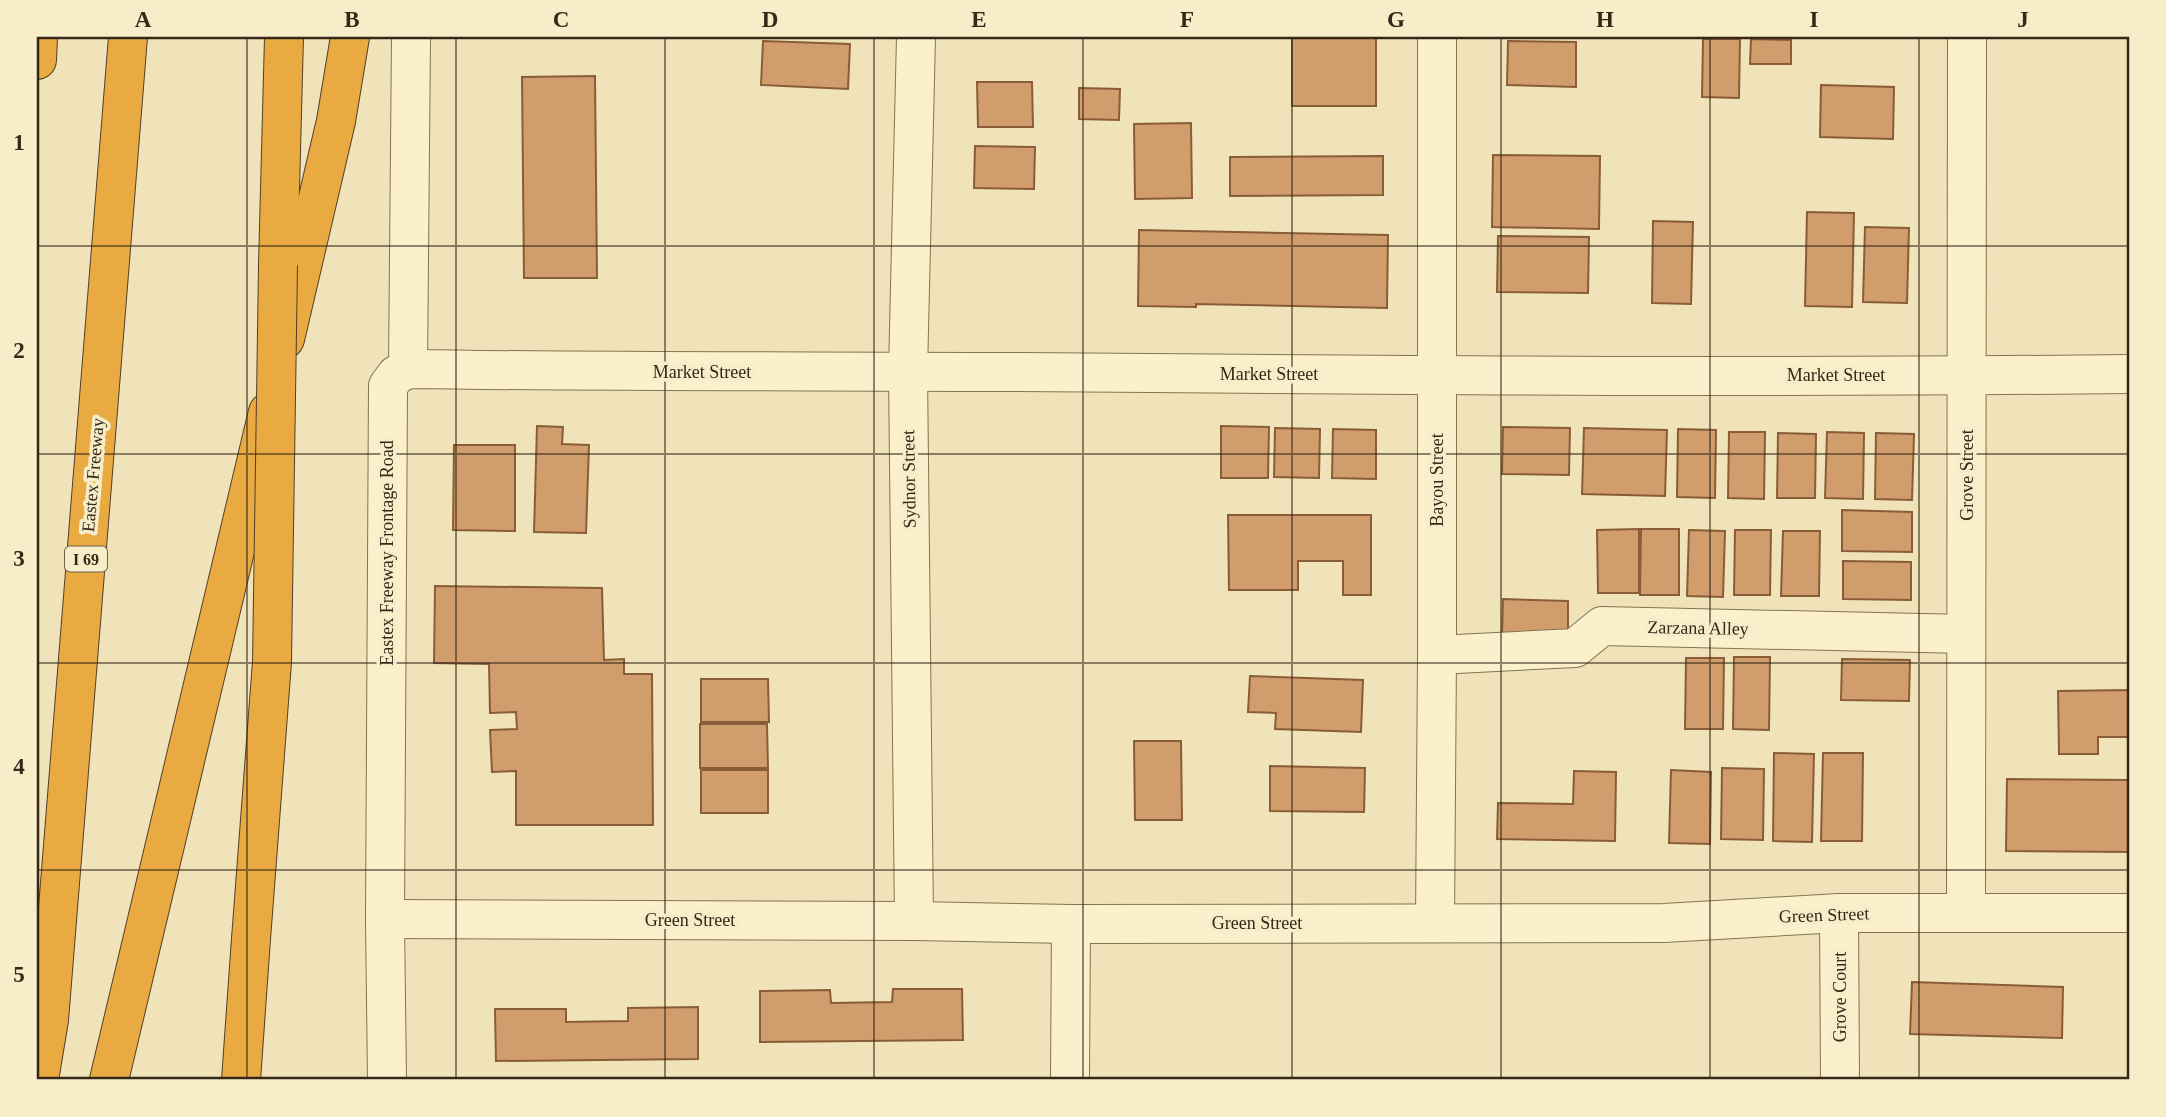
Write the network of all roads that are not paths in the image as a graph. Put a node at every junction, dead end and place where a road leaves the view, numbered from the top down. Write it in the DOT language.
graph roads {
  1 [pos="38,37"];
  2 [pos="128,37"];
  3 [pos="284,37"];
  4 [pos="350,37"];
  5 [pos="411,37"];
  6 [pos="916,37"];
  7 [pos="1437,37"];
  8 [pos="1967,37"];
  9 [pos="37,60"];
  10 [pos="408,369"];
  11 [pos="908,371"];
  12 [pos="2129,374"];
  13 [pos="1437,375"];
  14 [pos="1968,376"];
  15 [pos="1966,634"];
  16 [pos="1437,655"];
  17 [pos="1839,913"];
  18 [pos="1966,913"];
  19 [pos="2129,913"];
  20 [pos="385,919"];
  21 [pos="914,921"];
  22 [pos="1435,923"];
  23 [pos="1071,924"];
  24 [pos="39,1080"];
  25 [pos="109,1080"];
  26 [pos="241,1080"];
  27 [pos="387,1080"];
  28 [pos="1070,1080"];
  29 [pos="1840,1080"];
  1 -- 9 [label="highway"];
  2 -- 24 [label="highway, Eastex Freeway / I 69"];
  3 -- 26 [label="highway, bridge"];
  4 -- 25 [label="highway"];
  5 -- 10 [label="street"];
  6 -- 11 [label="street, Sydnor Street"];
  7 -- 13 [label="street, Bayou Street"];
  8 -- 14 [label="street, Grove Street"];
  10 -- 11 [label="street, Market Street"];
  10 -- 20 [label="street, Eastex Freeway Frontage Road"];
  11 -- 13 [label="street, Market Street"];
  11 -- 21 [label="street, Sydnor Street"];
  12 -- 14 [label="street, Market Street"];
  13 -- 14 [label="street, Market Street"];
  13 -- 16 [label="street, Bayou Street"];
  14 -- 15 [label="street, Grove Street"];
  15 -- 16 [label="street, Zarzana Alley"];
  15 -- 18 [label="street, Grove Street"];
  16 -- 22 [label="street, Bayou Street"];
  17 -- 18 [label="street, Green Street"];
  17 -- 22 [label="street, Green Street"];
  17 -- 29 [label="street, Grove Court"];
  18 -- 19 [label="street, Green Street"];
  20 -- 21 [label="street, Green Street"];
  20 -- 27 [label="street, Eastex Freeway Frontage Road"];
  21 -- 23 [label="street, Green Street"];
  22 -- 23 [label="street, Green Street"];
  23 -- 28 [label="street"];
}
